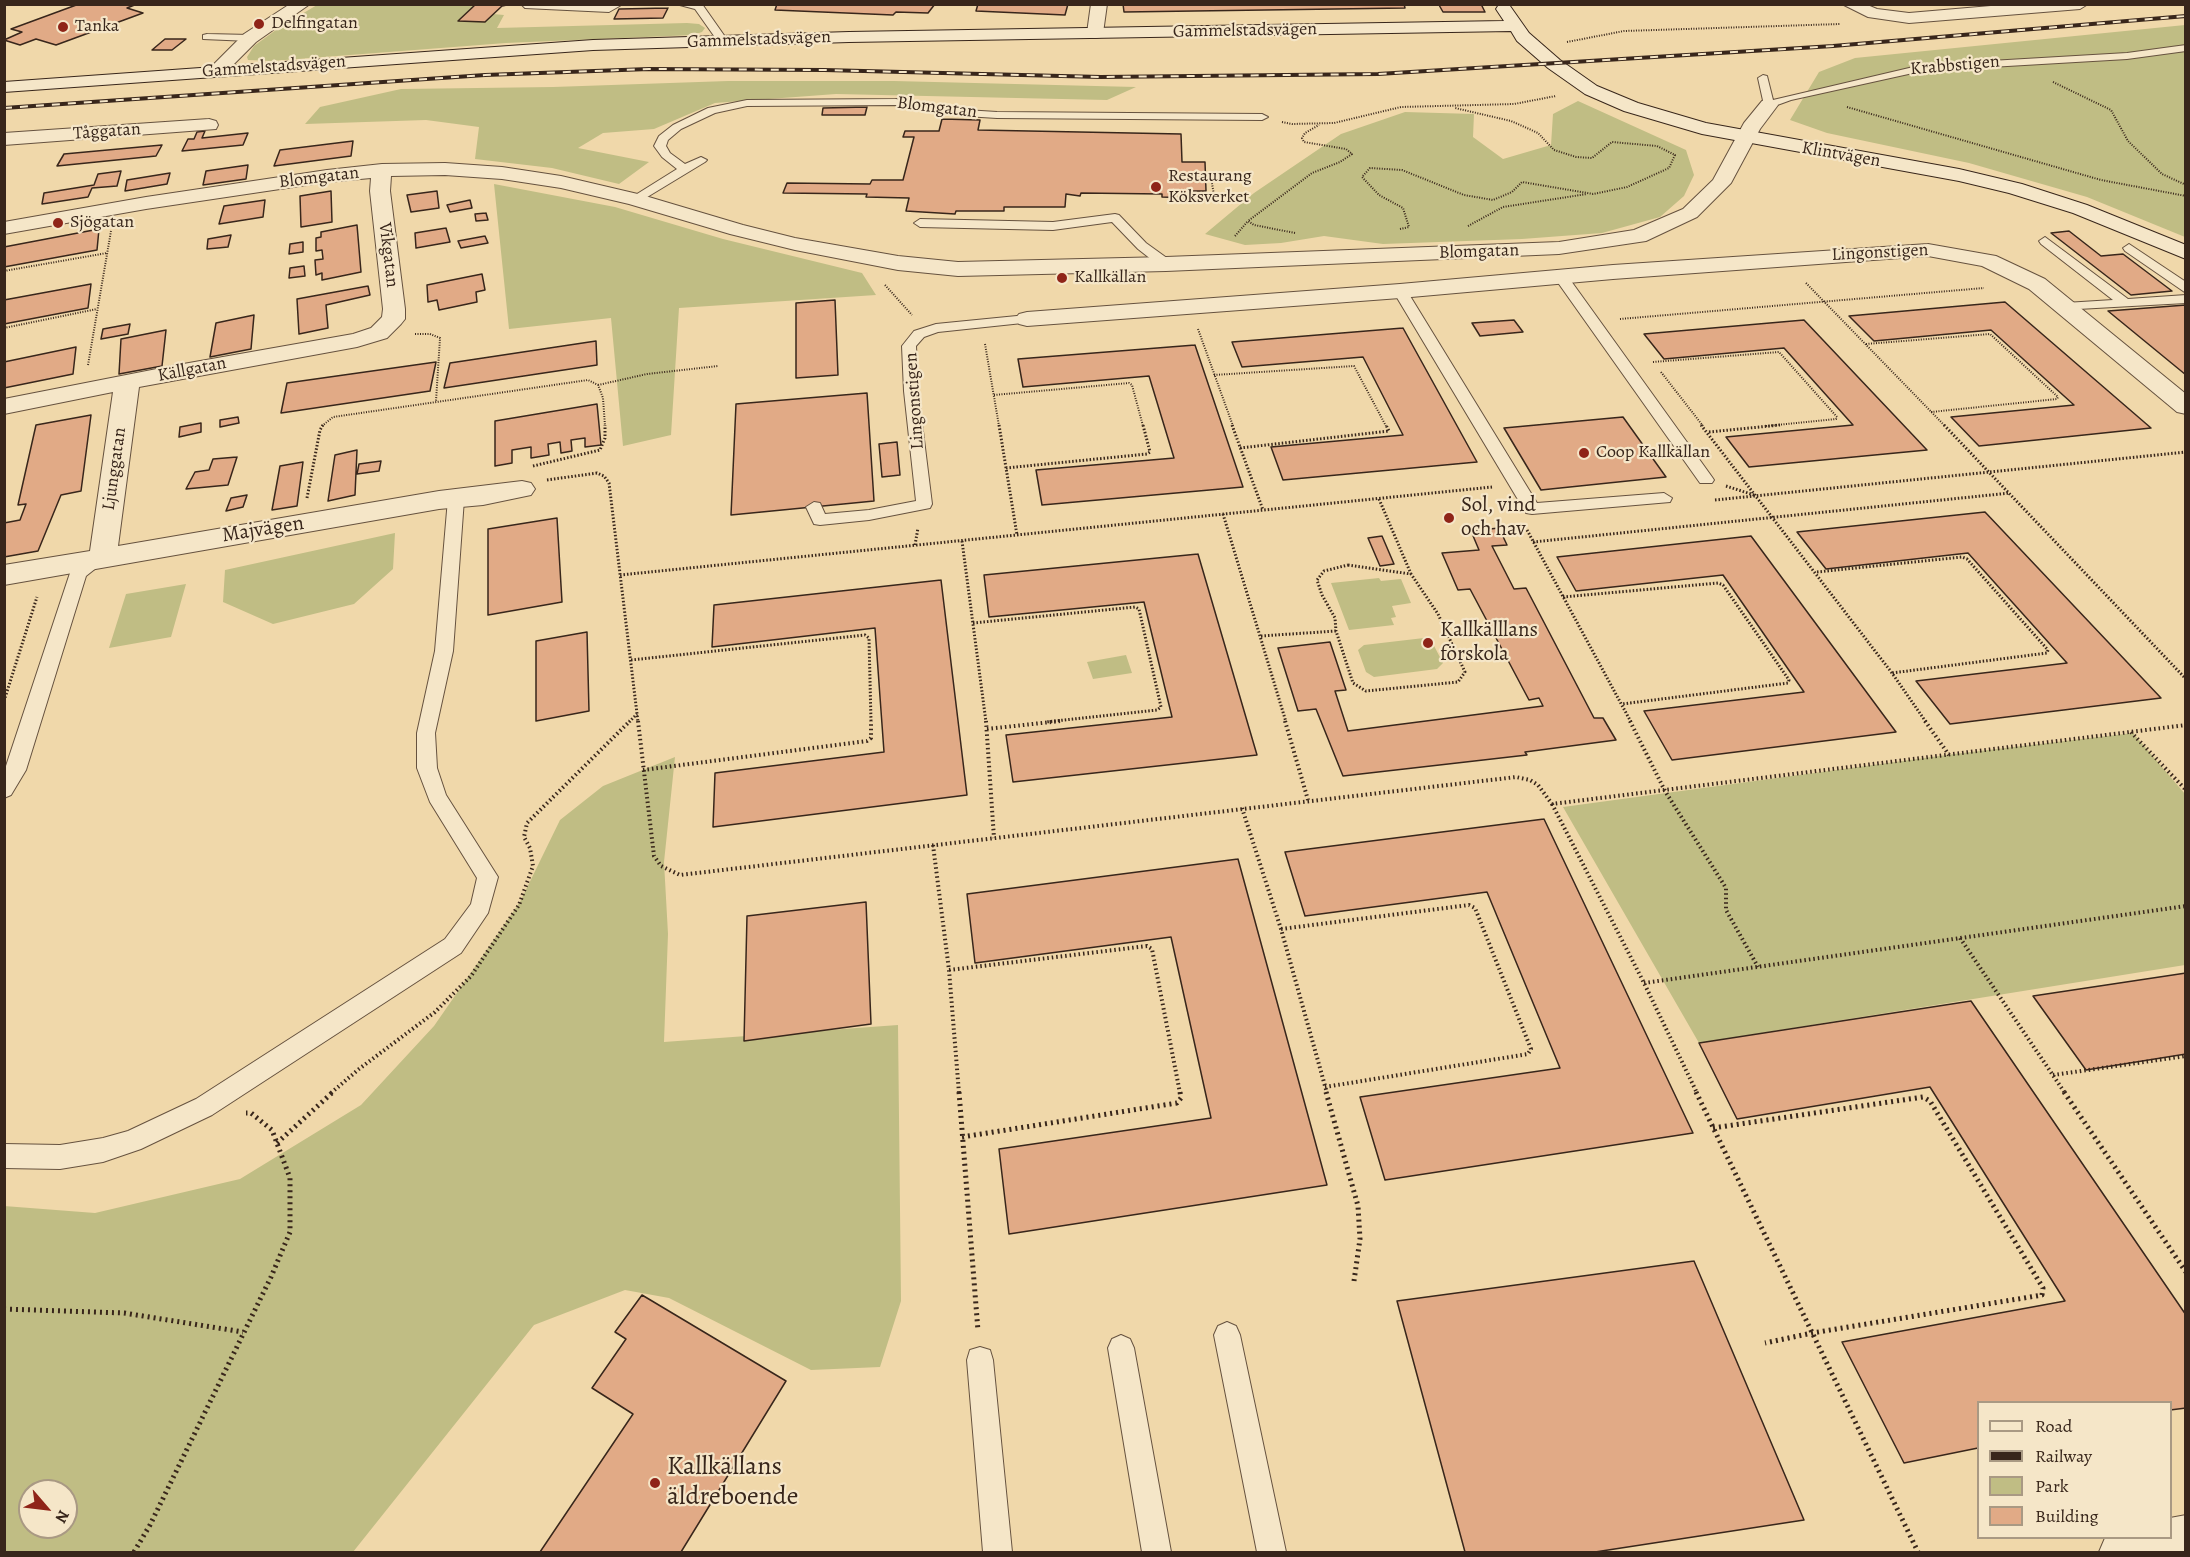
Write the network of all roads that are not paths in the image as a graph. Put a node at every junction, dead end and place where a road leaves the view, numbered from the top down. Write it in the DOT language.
graph roads {
  1 [pos="302,4"];
  2 [pos="618,4"];
  3 [pos="680,4"];
  4 [pos="1099,4"];
  5 [pos="1502,4"];
  6 [pos="1850,4"];
  7 [pos="2080,4"];
  8 [pos="525,5"];
  9 [pos="1515,26"];
  10 [pos="1095,33"];
  11 [pos="207,37"];
  12 [pos="250,38"];
  13 [pos="723,41"];
  14 [pos="2186,48"];
  15 [pos="217,71"];
  16 [pos="1762,78"];
  17 [pos="4,87"];
  18 [pos="1769,105"];
  19 [pos="1262,117"];
  20 [pos="209,125"];
  21 [pos="1745,137"];
  22 [pos="4,139"];
  23 [pos="701,160"];
  24 [pos="684,169"];
  25 [pos="382,170"];
  26 [pos="635,199"];
  27 [pos="920,223"];
  28 [pos="4,228"];
  29 [pos="2045,241"];
  30 [pos="2129,248"];
  31 [pos="2186,253"];
  32 [pos="1166,264"];
  33 [pos="1561,277"];
  34 [pos="2186,289"];
  35 [pos="1400,291"];
  36 [pos="2186,299"];
  37 [pos="2126,303"];
  38 [pos="2065,307"];
  39 [pos="1188,311"];
  40 [pos="1027,320"];
  41 [pos="378,333"];
  42 [pos="127,382"];
  43 [pos="4,407"];
  44 [pos="2186,407"];
  45 [pos="525,478"];
  46 [pos="1706,480"];
  47 [pos="1664,498"];
  48 [pos="456,499"];
  49 [pos="814,507"];
  50 [pos="103,556"];
  51 [pos="4,574"];
  52 [pos="4,790"];
  53 [pos="4,1156"];
  54 [pos="1227,1335"];
  55 [pos="1121,1348"];
  56 [pos="980,1360"];
  57 [pos="2186,1540"];
  58 [pos="998,1552"];
  59 [pos="1157,1552"];
  60 [pos="1272,1552"];
  61 [pos="2124,1552"];
  1 -- 12 [label="street"];
  2 -- 8 [label="lane"];
  3 -- 13 [label="lane"];
  4 -- 10 [label="street"];
  5 -- 9 [label="street, Klintvägen"];
  6 -- 7 [label="street"];
  9 -- 10 [label="street, Gammelstadsvägen"];
  9 -- 21 [label="street, Klintvägen"];
  10 -- 13 [label="street, Gammelstadsvägen"];
  11 -- 12 [label="lane"];
  12 -- 15 [label="street"];
  13 -- 15 [label="street, Gammelstadsvägen"];
  14 -- 18 [label="lane, Krabbstigen"];
  15 -- 17 [label="street, Gammelstadsvägen"];
  16 -- 18 [label="lane"];
  18 -- 21 [label="street"];
  19 -- 24 [label="lane, Blomgatan"];
  20 -- 22 [label="street, Tåggatan"];
  21 -- 31 [label="street, Klintvägen"];
  21 -- 32 [label="street, Blomgatan"];
  23 -- 24 [label="lane"];
  24 -- 26 [label="lane"];
  25 -- 26 [label="street, Blomgatan"];
  25 -- 28 [label="street, Blomgatan"];
  25 -- 41 [label="street, Vikgatan"];
  26 -- 32 [label="street, Blomgatan"];
  27 -- 32 [label="lane"];
  29 -- 37 [label="lane"];
  30 -- 34 [label="lane"];
  32 -- 39 [label="street"];
  33 -- 35 [label="street, Lingonstigen"];
  33 -- 38 [label="street, Lingonstigen"];
  33 -- 46 [label="lane"];
  35 -- 39 [label="street, Lingonstigen"];
  35 -- 47 [label="lane"];
  36 -- 37 [label="lane"];
  37 -- 38 [label="lane"];
  38 -- 44 [label="street, Lingonstigen"];
  39 -- 40 [label="street, Lingonstigen"];
  40 -- 49 [label="lane, Lingonstigen"];
  41 -- 42 [label="street, Källgatan"];
  42 -- 43 [label="street, Källgatan"];
  42 -- 50 [label="street, Ljunggatan"];
  45 -- 48 [label="street, Majvägen"];
  48 -- 50 [label="street, Majvägen"];
  48 -- 53 [label="lane"];
  50 -- 51 [label="street, Majvägen"];
  50 -- 52 [label="lane"];
  54 -- 60 [label="lane"];
  55 -- 59 [label="lane"];
  56 -- 58 [label="lane"];
  57 -- 61 [label="street"];
}
